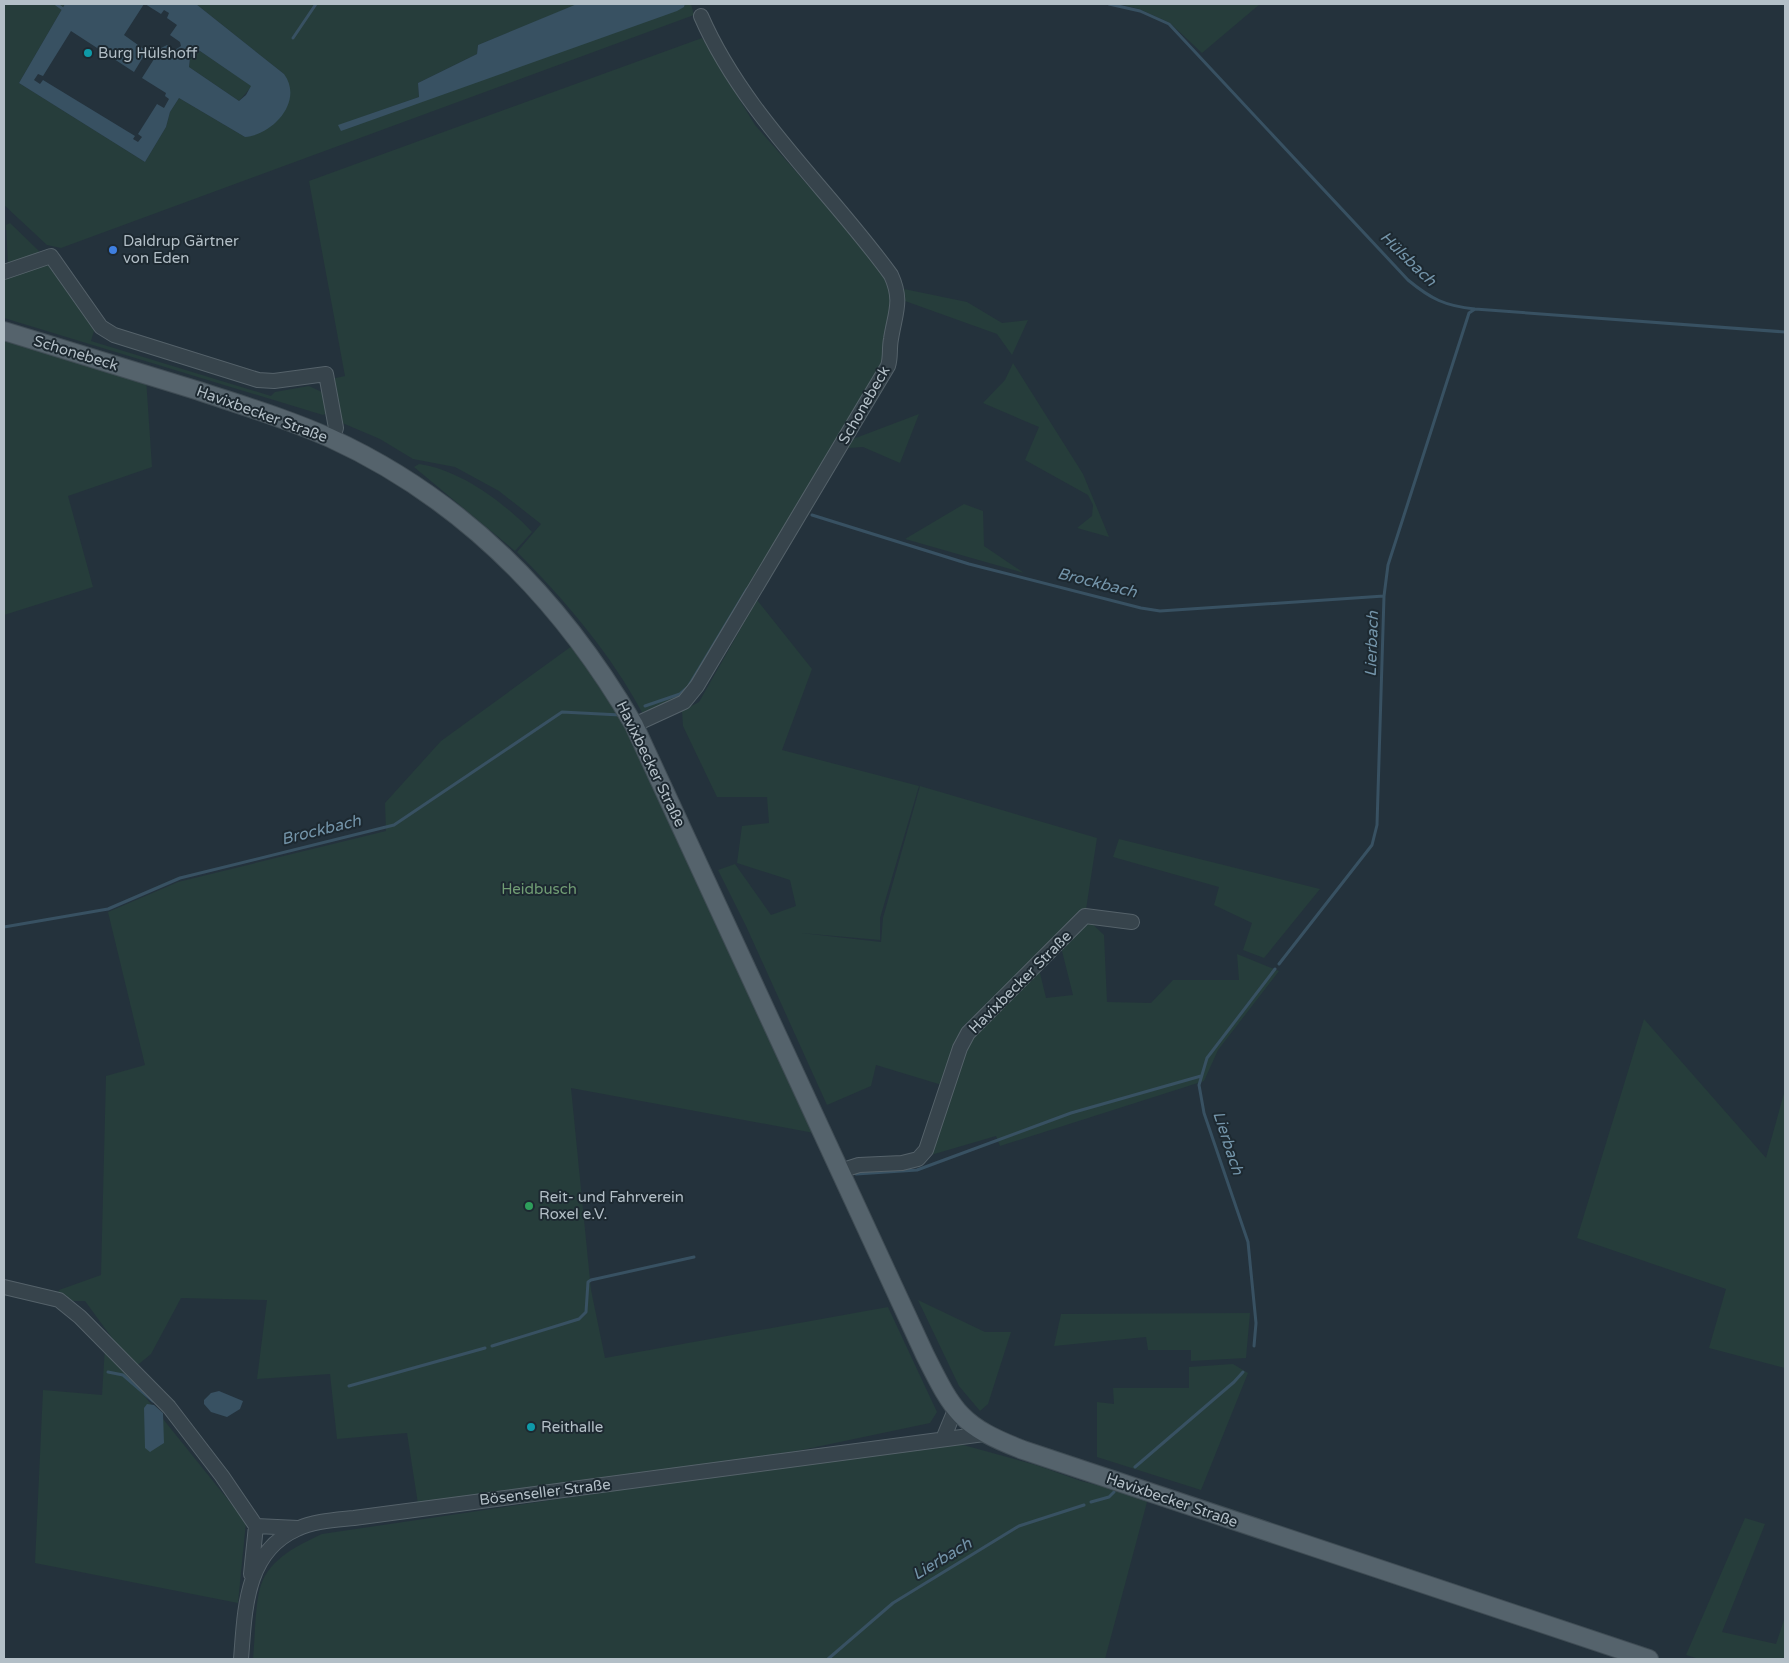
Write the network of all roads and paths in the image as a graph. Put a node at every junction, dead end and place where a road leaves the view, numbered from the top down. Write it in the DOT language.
graph roads {
  1 [pos="701,16"];
  2 [pos="4,272"];
  3 [pos="4,331"];
  4 [pos="149,375"];
  5 [pos="332,439"];
  6 [pos="634,725"];
  7 [pos="1132,922"];
  8 [pos="840,1172"];
  9 [pos="4,1287"];
  10 [pos="956,1410"];
  11 [pos="984,1434"];
  12 [pos="943,1439"];
  13 [pos="256,1526"];
  14 [pos="298,1528"];
  15 [pos="250,1583"];
  16 [pos="240,1659"];
  17 [pos="1649,1659"];
  1 -- 6 [label="street, Schonebeck"];
  2 -- 5 [label="street"];
  3 -- 4 [label="main road, Schonebeck"];
  4 -- 5 [label="main road, Havixbecker Straße"];
  5 -- 6 [label="main road, Havixbecker Straße"];
  6 -- 8 [label="main road, Havixbecker Straße"];
  7 -- 8 [label="street, Havixbecker Straße"];
  8 -- 10 [label="main road, Havixbecker Straße"];
  9 -- 13 [label="street"];
  10 -- 11 [label="main road, Havixbecker Straße"];
  10 -- 12 [label="street"];
  11 -- 12 [label="street, Bösenseller Straße"];
  11 -- 17 [label="main road, Havixbecker Straße"];
  12 -- 14 [label="street, Bösenseller Straße"];
  13 -- 14 [label="street"];
  13 -- 15 [label="street"];
  14 -- 15 [label="street, Bösenseller Straße"];
  15 -- 16 [label="street, Bösenseller Straße"];
}
